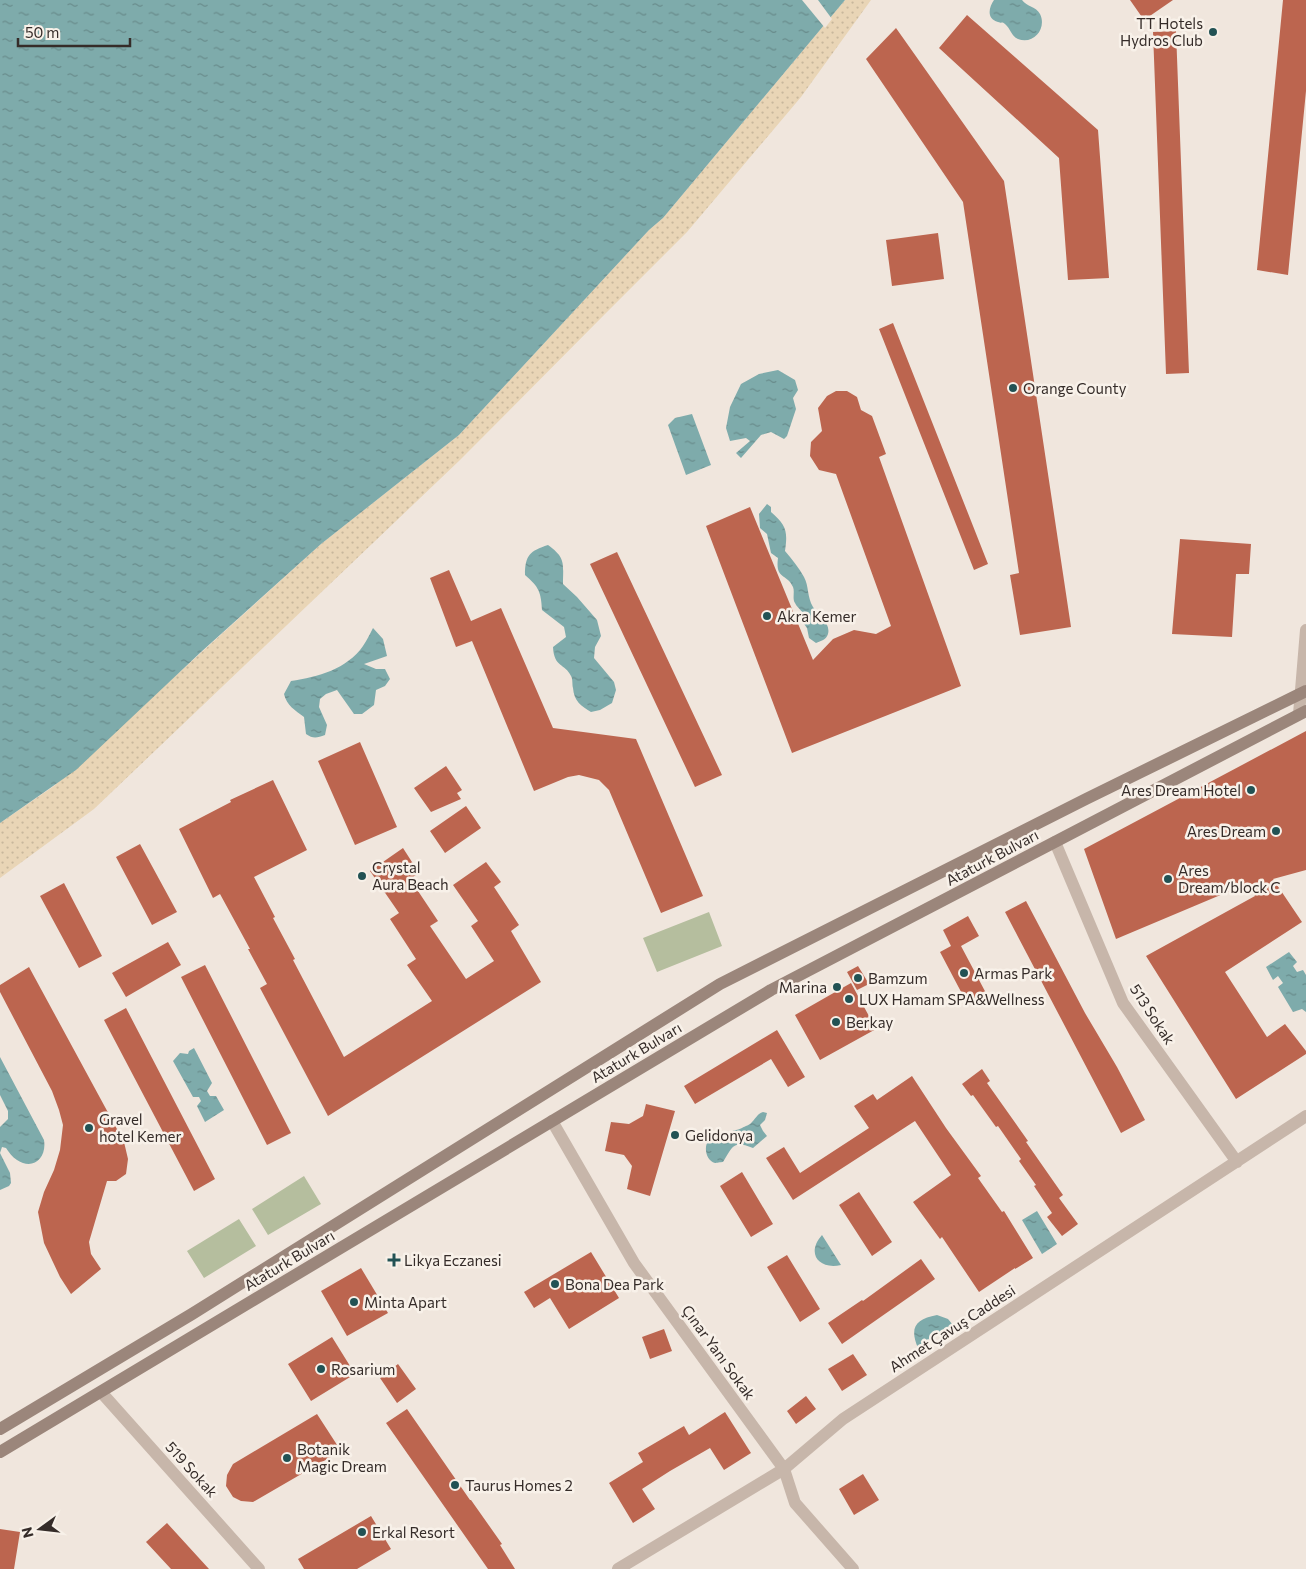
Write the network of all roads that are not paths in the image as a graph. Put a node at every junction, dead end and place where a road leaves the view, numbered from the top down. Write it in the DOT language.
graph roads {
  1 [pos="1306,630"];
  2 [pos="1303,693"];
  3 [pos="1302,713"];
  4 [pos="1055,842"];
  5 [pos="1306,1116"];
  6 [pos="552,1121"];
  7 [pos="1237,1162"];
  8 [pos="101,1392"];
  9 [pos="0,1429"];
  10 [pos="0,1452"];
  11 [pos="784,1469"];
  12 [pos="259,1569"];
  13 [pos="618,1569"];
  14 [pos="853,1569"];
  1 -- 2 [label="street"];
  2 -- 3 [label="street"];
  2 -- 9 [label="main road, Ataturk Bulvarı"];
  3 -- 4 [label="main road, Ataturk Bulvarı"];
  4 -- 6 [label="main road, Ataturk Bulvarı"];
  4 -- 7 [label="street, 513 Sokak"];
  5 -- 7 [label="street, Ahmet Çavuş Caddesi"];
  6 -- 8 [label="main road, Ataturk Bulvarı"];
  6 -- 11 [label="street, Çınar Yanı Sokak"];
  7 -- 11 [label="street, Ahmet Çavuş Caddesi"];
  8 -- 10 [label="main road, Ataturk Bulvarı"];
  8 -- 12 [label="street, 519 Sokak"];
  11 -- 13 [label="street, Ahmet Çavuş Caddesi"];
  11 -- 14 [label="street, Çınar Yanı Sokak"];
}
